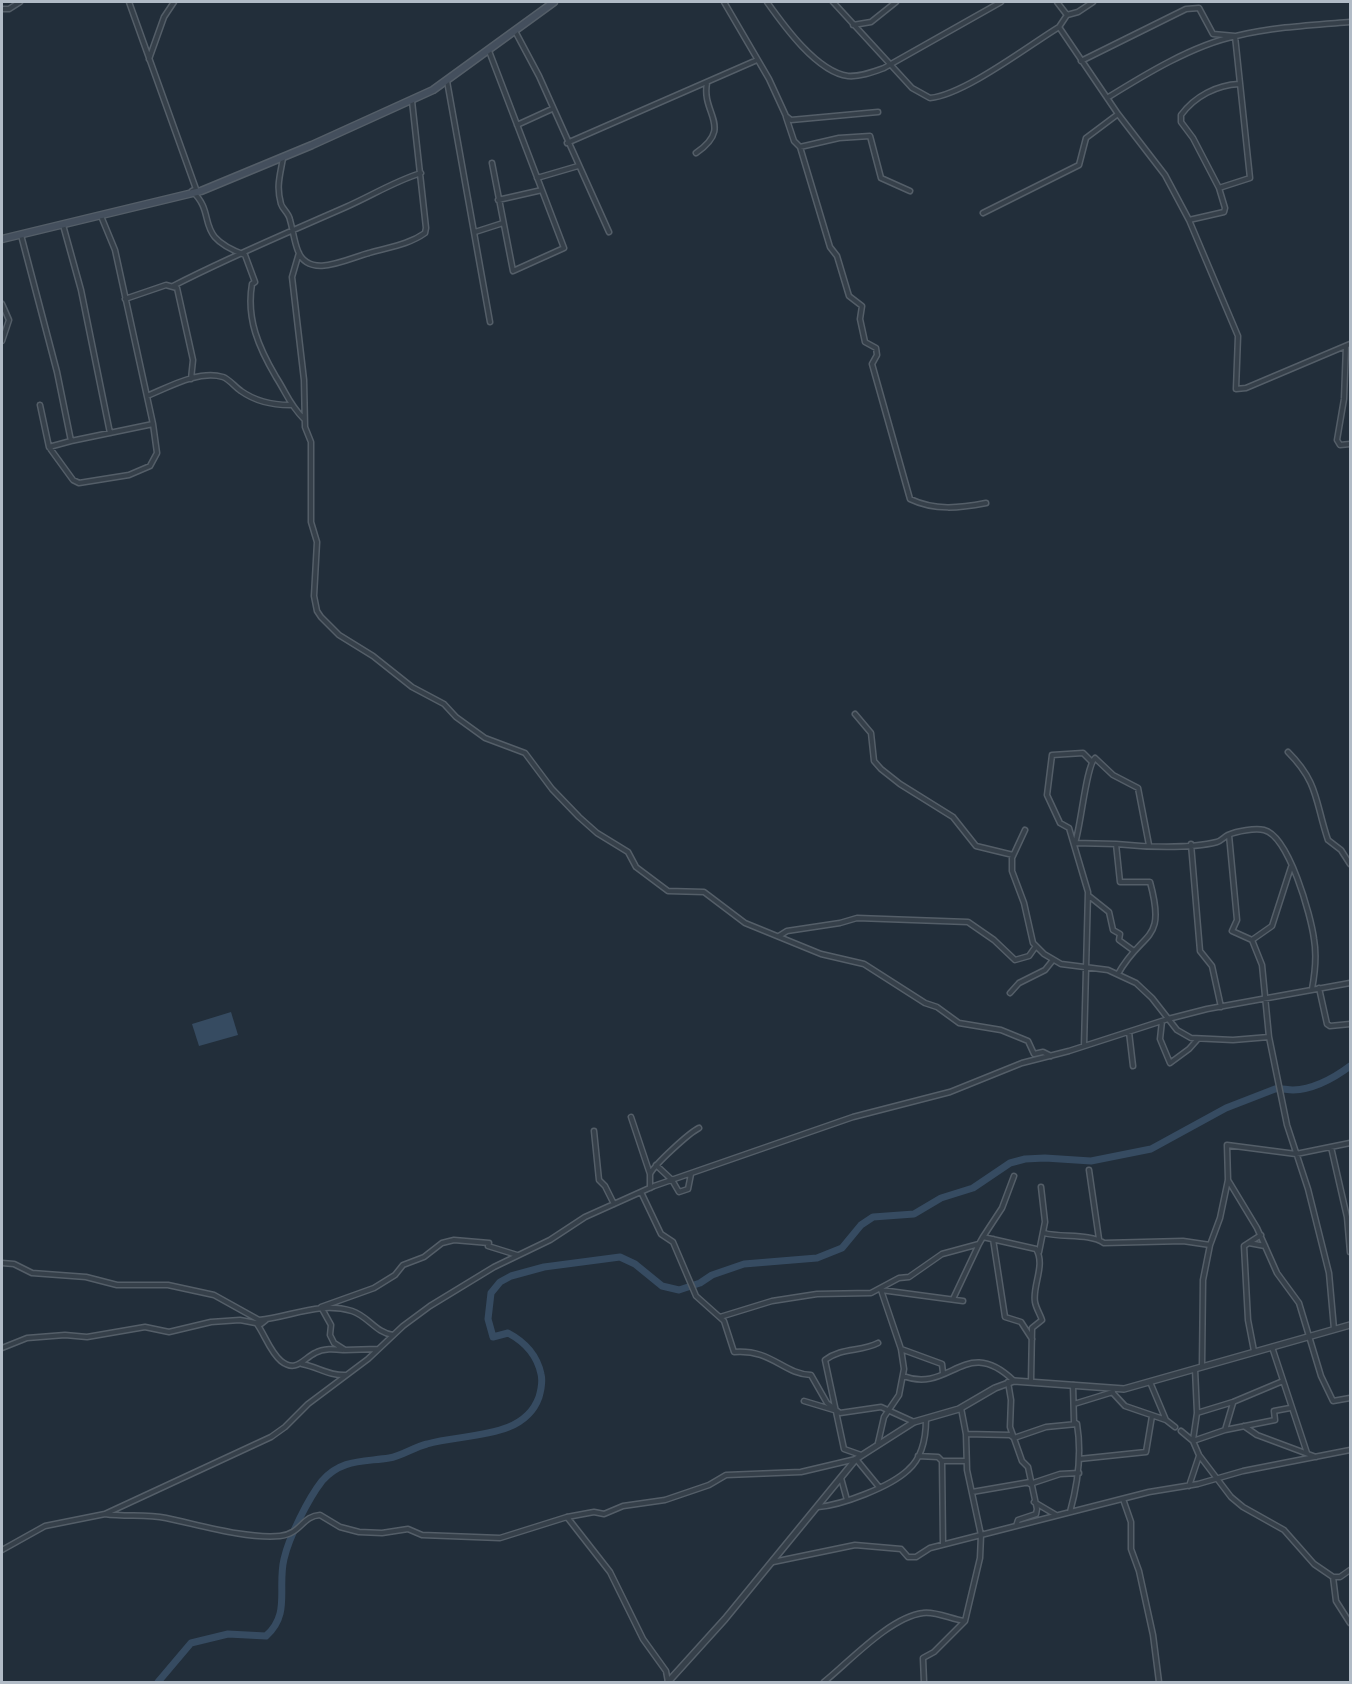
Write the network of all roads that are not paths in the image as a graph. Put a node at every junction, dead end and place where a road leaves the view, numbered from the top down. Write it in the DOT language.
graph roads {
  1 [pos="20,2"];
  2 [pos="129,2"];
  3 [pos="174,2"];
  4 [pos="554,2"];
  5 [pos="724,2"];
  6 [pos="767,2"];
  7 [pos="833,2"];
  8 [pos="896,2"];
  9 [pos="1001,2"];
  10 [pos="1058,2"];
  11 [pos="1093,2"];
  12 [pos="2,9"];
  13 [pos="1067,15"];
  14 [pos="1350,22"];
  15 [pos="852,25"];
  16 [pos="866,25"];
  17 [pos="1059,27"];
  18 [pos="515,30"];
  19 [pos="1235,36"];
  20 [pos="866,40"];
  21 [pos="489,51"];
  22 [pos="149,59"];
  23 [pos="758,60"];
  24 [pos="1081,62"];
  25 [pos="889,64"];
  26 [pos="447,81"];
  27 [pos="708,83"];
  28 [pos="1239,84"];
  29 [pos="1107,98"];
  30 [pos="412,101"];
  31 [pos="552,109"];
  32 [pos="878,112"];
  33 [pos="1118,114"];
  34 [pos="786,116"];
  35 [pos="517,125"];
  36 [pos="567,142"];
  37 [pos="800,147"];
  38 [pos="696,153"];
  39 [pos="283,158"];
  40 [pos="492,163"];
  41 [pos="578,166"];
  42 [pos="421,173"];
  43 [pos="537,178"];
  44 [pos="1219,188"];
  45 [pos="542,190"];
  46 [pos="192,191"];
  47 [pos="910,191"];
  48 [pos="498,200"];
  49 [pos="983,213"];
  50 [pos="101,216"];
  51 [pos="1189,220"];
  52 [pos="503,223"];
  53 [pos="63,225"];
  54 [pos="292,230"];
  55 [pos="475,232"];
  56 [pos="609,232"];
  57 [pos="21,235"];
  58 [pos="2,239"];
  59 [pos="239,253"];
  60 [pos="298,253"];
  61 [pos="173,286"];
  62 [pos="125,299"];
  63 [pos="2,304"];
  64 [pos="490,322"];
  65 [pos="2,341"];
  66 [pos="1348,345"];
  67 [pos="191,379"];
  68 [pos="147,396"];
  69 [pos="40,405"];
  70 [pos="290,405"];
  71 [pos="304,419"];
  72 [pos="153,424"];
  73 [pos="110,433"];
  74 [pos="70,441"];
  75 [pos="1350,444"];
  76 [pos="49,447"];
  77 [pos="986,503"];
  78 [pos="855,714"];
  79 [pos="1288,752"];
  80 [pos="1091,761"];
  81 [pos="1025,830"];
  82 [pos="1229,835"];
  83 [pos="1075,843"];
  84 [pos="1116,844"];
  85 [pos="1191,844"];
  86 [pos="1149,845"];
  87 [pos="1014,855"];
  88 [pos="1350,864"];
  89 [pos="1291,866"];
  90 [pos="1088,896"];
  91 [pos="779,936"];
  92 [pos="1252,940"];
  93 [pos="1036,946"];
  94 [pos="1134,951"];
  95 [pos="1053,960"];
  96 [pos="1088,968"];
  97 [pos="1118,974"];
  98 [pos="1350,983"];
  99 [pos="1320,988"];
  100 [pos="1312,989"];
  101 [pos="1010,993"];
  102 [pos="1266,999"];
  103 [pos="1221,1007"];
  104 [pos="1168,1019"];
  105 [pos="1162,1021"];
  106 [pos="1350,1024"];
  107 [pos="1129,1032"];
  108 [pos="1269,1037"];
  109 [pos="1197,1040"];
  110 [pos="1084,1046"];
  111 [pos="1052,1056"];
  112 [pos="1133,1066"];
  113 [pos="630,1117"];
  114 [pos="699,1128"];
  115 [pos="594,1131"];
  116 [pos="1350,1143"];
  117 [pos="1331,1147"];
  118 [pos="1296,1154"];
  119 [pos="656,1165"];
  120 [pos="1089,1170"];
  121 [pos="650,1174"];
  122 [pos="691,1174"];
  123 [pos="1014,1176"];
  124 [pos="672,1180"];
  125 [pos="1228,1180"];
  126 [pos="1041,1187"];
  127 [pos="650,1188"];
  128 [pos="641,1192"];
  129 [pos="614,1204"];
  130 [pos="1349,1217"];
  131 [pos="1044,1233"];
  132 [pos="1261,1235"];
  133 [pos="983,1237"];
  134 [pos="993,1239"];
  135 [pos="1099,1239"];
  136 [pos="1248,1242"];
  137 [pos="979,1244"];
  138 [pos="1209,1245"];
  139 [pos="1266,1246"];
  140 [pos="1350,1252"];
  141 [pos="1039,1253"];
  142 [pos="518,1256"];
  143 [pos="2,1263"];
  144 [pos="881,1290"];
  145 [pos="953,1299"];
  146 [pos="963,1301"];
  147 [pos="321,1307"];
  148 [pos="720,1317"];
  149 [pos="251,1318"];
  150 [pos="268,1318"];
  151 [pos="256,1323"];
  152 [pos="1350,1325"];
  153 [pos="1334,1329"];
  154 [pos="393,1335"];
  155 [pos="1309,1336"];
  156 [pos="1032,1340"];
  157 [pos="878,1343"];
  158 [pos="1272,1346"];
  159 [pos="2,1348"];
  160 [pos="378,1349"];
  161 [pos="901,1349"];
  162 [pos="345,1350"];
  163 [pos="1254,1352"];
  164 [pos="301,1364"];
  165 [pos="1202,1366"];
  166 [pos="1195,1369"];
  167 [pos="943,1374"];
  168 [pos="348,1375"];
  169 [pos="903,1376"];
  170 [pos="1031,1381"];
  171 [pos="1282,1381"];
  172 [pos="1011,1382"];
  173 [pos="1150,1382"];
  174 [pos="1073,1385"];
  175 [pos="1120,1389"];
  176 [pos="1112,1392"];
  177 [pos="1350,1398"];
  178 [pos="804,1401"];
  179 [pos="1233,1402"];
  180 [pos="1074,1404"];
  181 [pos="962,1408"];
  182 [pos="1290,1408"];
  183 [pos="888,1409"];
  184 [pos="835,1411"];
  185 [pos="1197,1413"];
  186 [pos="1152,1416"];
  187 [pos="927,1417"];
  188 [pos="1166,1420"];
  189 [pos="914,1422"];
  190 [pos="1077,1424"];
  191 [pos="1245,1426"];
  192 [pos="1175,1427"];
  193 [pos="1225,1430"];
  194 [pos="1181,1431"];
  195 [pos="966,1434"];
  196 [pos="1014,1438"];
  197 [pos="1193,1441"];
  198 [pos="878,1443"];
  199 [pos="1350,1450"];
  200 [pos="1307,1453"];
  201 [pos="1199,1455"];
  202 [pos="918,1456"];
  203 [pos="858,1457"];
  204 [pos="1317,1457"];
  205 [pos="1079,1459"];
  206 [pos="942,1461"];
  207 [pos="966,1461"];
  208 [pos="1079,1473"];
  209 [pos="841,1478"];
  210 [pos="1217,1479"];
  211 [pos="1030,1483"];
  212 [pos="1189,1486"];
  213 [pos="879,1487"];
  214 [pos="972,1492"];
  215 [pos="1123,1499"];
  216 [pos="847,1500"];
  217 [pos="1034,1502"];
  218 [pos="818,1507"];
  219 [pos="1070,1512"];
  220 [pos="105,1514"];
  221 [pos="1056,1516"];
  222 [pos="567,1517"];
  223 [pos="1015,1526"];
  224 [pos="981,1535"];
  225 [pos="943,1545"];
  226 [pos="2,1550"];
  227 [pos="772,1562"];
  228 [pos="1350,1569"];
  229 [pos="1333,1577"];
  230 [pos="965,1621"];
  231 [pos="1350,1623"];
  232 [pos="668,1683"];
  233 [pos="824,1683"];
  234 [pos="924,1683"];
  235 [pos="1159,1683"];
  1 -- 12 [label="street"];
  2 -- 22 [label="street"];
  3 -- 22 [label="street"];
  4 -- 18 [label="main road"];
  5 -- 23 [label="street"];
  6 -- 25 [label="street"];
  7 -- 15 [label="street"];
  8 -- 16 [label="street"];
  9 -- 25 [label="street"];
  10 -- 13 [label="street"];
  11 -- 13 [label="street"];
  13 -- 17 [label="street"];
  14 -- 19 [label="street"];
  15 -- 16 [label="street"];
  15 -- 20 [label="street"];
  16 -- 20 [label="street"];
  17 -- 24 [label="street"];
  17 -- 25 [label="street"];
  18 -- 21 [label="main road"];
  18 -- 31 [label="street"];
  19 -- 24 [label="street"];
  19 -- 28 [label="street"];
  19 -- 29 [label="street"];
  20 -- 25 [label="street"];
  21 -- 26 [label="main road"];
  21 -- 35 [label="street"];
  22 -- 46 [label="street"];
  23 -- 27 [label="street"];
  23 -- 34 [label="street"];
  24 -- 29 [label="street"];
  26 -- 30 [label="main road"];
  26 -- 55 [label="street"];
  27 -- 36 [label="street"];
  27 -- 38 [label="street"];
  28 -- 44 [label="street"];
  28 -- 44 [label="street"];
  29 -- 33 [label="street"];
  30 -- 39 [label="main road"];
  30 -- 42 [label="street"];
  31 -- 35 [label="street"];
  31 -- 36 [label="street"];
  32 -- 34 [label="street"];
  33 -- 49 [label="street"];
  33 -- 51 [label="street"];
  34 -- 37 [label="street"];
  35 -- 43 [label="street"];
  36 -- 41 [label="street"];
  37 -- 47 [label="street"];
  37 -- 77 [label="street"];
  39 -- 46 [label="main road"];
  39 -- 54 [label="street"];
  40 -- 48 [label="street"];
  41 -- 43 [label="street"];
  41 -- 56 [label="street"];
  42 -- 54 [label="street"];
  42 -- 60 [label="street"];
  43 -- 45 [label="street"];
  44 -- 51 [label="street"];
  45 -- 48 [label="street"];
  45 -- 52 [label="street"];
  46 -- 50 [label="main road"];
  46 -- 59 [label="street"];
  48 -- 52 [label="street"];
  50 -- 53 [label="main road"];
  50 -- 62 [label="street"];
  51 -- 66 [label="street"];
  52 -- 55 [label="street"];
  53 -- 57 [label="main road"];
  53 -- 73 [label="street"];
  54 -- 59 [label="street"];
  54 -- 60 [label="street"];
  55 -- 64 [label="street"];
  57 -- 58 [label="main road"];
  57 -- 74 [label="street"];
  59 -- 61 [label="street"];
  59 -- 70 [label="street"];
  60 -- 71 [label="street"];
  61 -- 62 [label="street"];
  61 -- 67 [label="street"];
  62 -- 68 [label="street"];
  63 -- 65 [label="street"];
  66 -- 75 [label="street"];
  67 -- 68 [label="street"];
  67 -- 70 [label="street"];
  68 -- 72 [label="street"];
  69 -- 76 [label="street"];
  70 -- 71 [label="street"];
  71 -- 91 [label="street"];
  72 -- 73 [label="street"];
  72 -- 76 [label="street"];
  73 -- 74 [label="street"];
  74 -- 76 [label="street"];
  78 -- 87 [label="street"];
  79 -- 88 [label="street"];
  80 -- 83 [label="street"];
  80 -- 83 [label="street"];
  80 -- 86 [label="street"];
  81 -- 87 [label="street"];
  82 -- 85 [label="street"];
  82 -- 89 [label="street"];
  82 -- 92 [label="street"];
  83 -- 84 [label="street"];
  83 -- 90 [label="street"];
  84 -- 86 [label="street"];
  84 -- 94 [label="street"];
  85 -- 86 [label="street"];
  85 -- 103 [label="street"];
  87 -- 93 [label="street"];
  89 -- 92 [label="street"];
  89 -- 100 [label="street"];
  90 -- 94 [label="street"];
  90 -- 96 [label="street"];
  91 -- 93 [label="street"];
  91 -- 111 [label="street"];
  92 -- 102 [label="street"];
  93 -- 95 [label="street"];
  94 -- 97 [label="street"];
  95 -- 96 [label="street"];
  95 -- 101 [label="street"];
  96 -- 97 [label="street"];
  96 -- 110 [label="street"];
  97 -- 104 [label="street"];
  98 -- 99 [label="street"];
  99 -- 100 [label="street"];
  99 -- 106 [label="street"];
  100 -- 102 [label="street"];
  102 -- 103 [label="street"];
  102 -- 108 [label="street"];
  103 -- 104 [label="street"];
  104 -- 105 [label="street"];
  104 -- 109 [label="street"];
  105 -- 107 [label="street"];
  105 -- 109 [label="street"];
  107 -- 110 [label="street"];
  107 -- 112 [label="street"];
  108 -- 109 [label="street"];
  108 -- 118 [label="street"];
  110 -- 111 [label="street"];
  111 -- 122 [label="street"];
  113 -- 121 [label="street"];
  114 -- 119 [label="street"];
  115 -- 129 [label="street"];
  116 -- 117 [label="street"];
  117 -- 118 [label="street"];
  117 -- 130 [label="street"];
  118 -- 125 [label="street"];
  118 -- 153 [label="street"];
  119 -- 121 [label="street"];
  119 -- 124 [label="street"];
  120 -- 135 [label="street"];
  121 -- 127 [label="street"];
  122 -- 124 [label="street"];
  122 -- 124 [label="street"];
  123 -- 133 [label="street"];
  124 -- 127 [label="street"];
  125 -- 132 [label="street"];
  125 -- 138 [label="street"];
  126 -- 131 [label="street"];
  127 -- 128 [label="street"];
  128 -- 129 [label="street"];
  128 -- 148 [label="street"];
  129 -- 142 [label="street"];
  130 -- 140 [label="street"];
  131 -- 135 [label="street"];
  131 -- 141 [label="street"];
  132 -- 136 [label="street"];
  132 -- 139 [label="street"];
  133 -- 134 [label="street"];
  133 -- 137 [label="street"];
  134 -- 141 [label="street"];
  134 -- 156 [label="street"];
  135 -- 138 [label="street"];
  136 -- 139 [label="street"];
  136 -- 163 [label="street"];
  137 -- 144 [label="street"];
  137 -- 145 [label="street"];
  138 -- 165 [label="street"];
  139 -- 155 [label="street"];
  141 -- 156 [label="street"];
  142 -- 147 [label="street"];
  142 -- 154 [label="street"];
  143 -- 149 [label="street"];
  144 -- 145 [label="street"];
  144 -- 148 [label="street"];
  144 -- 161 [label="street"];
  145 -- 146 [label="street"];
  147 -- 150 [label="street"];
  147 -- 154 [label="street"];
  147 -- 162 [label="street"];
  148 -- 184 [label="street"];
  149 -- 150 [label="street"];
  149 -- 151 [label="street"];
  149 -- 159 [label="street"];
  150 -- 151 [label="street"];
  151 -- 164 [label="street"];
  152 -- 153 [label="street"];
  153 -- 155 [label="street"];
  154 -- 160 [label="street"];
  155 -- 158 [label="street"];
  155 -- 177 [label="street"];
  156 -- 170 [label="street"];
  157 -- 184 [label="street"];
  158 -- 163 [label="street"];
  158 -- 171 [label="street"];
  160 -- 162 [label="street"];
  160 -- 168 [label="street"];
  161 -- 167 [label="street"];
  161 -- 169 [label="street"];
  162 -- 164 [label="street"];
  163 -- 165 [label="street"];
  164 -- 168 [label="street"];
  165 -- 166 [label="street"];
  166 -- 173 [label="street"];
  166 -- 185 [label="street"];
  167 -- 169 [label="street"];
  167 -- 172 [label="street"];
  168 -- 220 [label="street"];
  169 -- 183 [label="street"];
  170 -- 172 [label="street"];
  170 -- 174 [label="street"];
  171 -- 179 [label="street"];
  171 -- 182 [label="street"];
  172 -- 181 [label="street"];
  172 -- 196 [label="street"];
  173 -- 175 [label="street"];
  173 -- 188 [label="street"];
  174 -- 175 [label="street"];
  174 -- 180 [label="street"];
  175 -- 176 [label="street"];
  176 -- 180 [label="street"];
  176 -- 186 [label="street"];
  178 -- 184 [label="street"];
  179 -- 185 [label="street"];
  179 -- 193 [label="street"];
  180 -- 190 [label="street"];
  181 -- 187 [label="street"];
  181 -- 195 [label="street"];
  182 -- 191 [label="street"];
  182 -- 200 [label="street"];
  183 -- 184 [label="street"];
  183 -- 189 [label="street"];
  183 -- 198 [label="street"];
  184 -- 203 [label="street"];
  185 -- 197 [label="street"];
  186 -- 188 [label="street"];
  186 -- 205 [label="street"];
  187 -- 189 [label="street"];
  187 -- 202 [label="street"];
  188 -- 192 [label="street"];
  189 -- 198 [label="street"];
  190 -- 196 [label="street"];
  190 -- 205 [label="street"];
  191 -- 193 [label="street"];
  191 -- 200 [label="street"];
  193 -- 197 [label="street"];
  194 -- 197 [label="street"];
  195 -- 196 [label="street"];
  195 -- 207 [label="street"];
  196 -- 211 [label="street"];
  197 -- 201 [label="street"];
  198 -- 203 [label="street"];
  199 -- 204 [label="street"];
  200 -- 204 [label="street"];
  201 -- 210 [label="street"];
  201 -- 212 [label="street"];
  202 -- 206 [label="street"];
  202 -- 213 [label="street"];
  203 -- 209 [label="street"];
  203 -- 213 [label="street"];
  203 -- 222 [label="street"];
  204 -- 210 [label="street"];
  205 -- 208 [label="street"];
  206 -- 207 [label="street"];
  206 -- 225 [label="street"];
  207 -- 214 [label="street"];
  208 -- 211 [label="street"];
  208 -- 219 [label="street"];
  209 -- 216 [label="street"];
  209 -- 218 [label="street"];
  210 -- 212 [label="street"];
  210 -- 229 [label="street"];
  211 -- 214 [label="street"];
  211 -- 217 [label="street"];
  212 -- 215 [label="street"];
  213 -- 216 [label="street"];
  214 -- 224 [label="street"];
  215 -- 219 [label="street"];
  215 -- 235 [label="street"];
  216 -- 218 [label="street"];
  217 -- 221 [label="street"];
  217 -- 223 [label="street"];
  218 -- 227 [label="street"];
  219 -- 221 [label="street"];
  220 -- 222 [label="street"];
  220 -- 226 [label="street"];
  221 -- 223 [label="street"];
  222 -- 232 [label="street"];
  223 -- 224 [label="street"];
  224 -- 225 [label="street"];
  224 -- 230 [label="street"];
  225 -- 227 [label="street"];
  227 -- 232 [label="street"];
  228 -- 229 [label="street"];
  229 -- 231 [label="street"];
  230 -- 233 [label="street"];
  230 -- 234 [label="street"];
}
